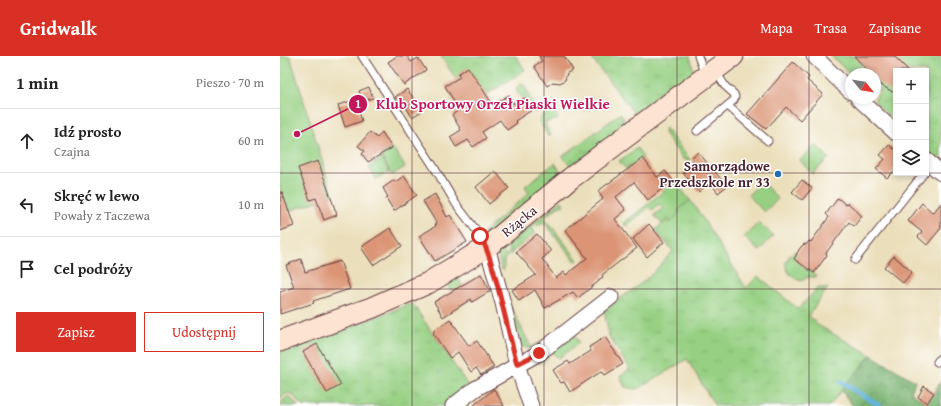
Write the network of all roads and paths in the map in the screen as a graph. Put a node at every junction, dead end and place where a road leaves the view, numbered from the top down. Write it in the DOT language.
graph roads {
  1 [pos="362,56"];
  2 [pos="698,56"];
  3 [pos="733,56"];
  4 [pos="814,56"];
  5 [pos="710,74"];
  6 [pos="845,86"];
  7 [pos="865,104"];
  8 [pos="728,106"];
  9 [pos="893,130"];
  10 [pos="697,131"];
  11 [pos="768,141"];
  12 [pos="930,168"];
  13 [pos="487,247"];
  14 [pos="855,260"];
  15 [pos="611,297"];
  16 [pos="280,341"];
  17 [pos="517,364"];
  18 [pos="453,406"];
  19 [pos="531,406"];
  1 -- 13 [label="lane"];
  2 -- 5 [label="lane"];
  3 -- 5 [label="street, Rżącka"];
  4 -- 6 [label="street"];
  5 -- 8 [label="lane"];
  5 -- 13 [label="street, Rżącka"];
  7 -- 9 [label="street"];
  8 -- 10 [label="lane"];
  8 -- 11 [label="lane"];
  12 -- 14 [label="lane"];
  13 -- 16 [label="street, Rżącka"];
  13 -- 17 [label="street"];
  15 -- 17 [label="street"];
  17 -- 18 [label="street"];
  17 -- 19 [label="street"];
}
